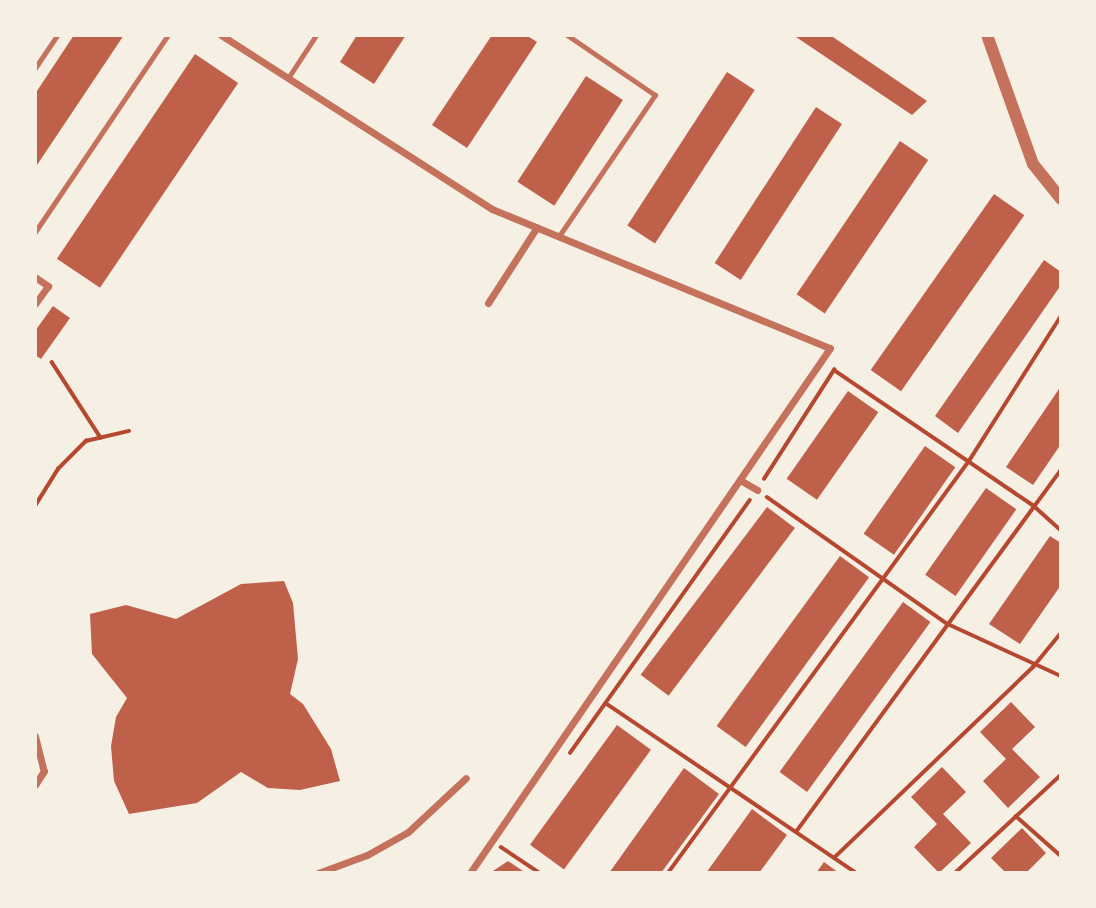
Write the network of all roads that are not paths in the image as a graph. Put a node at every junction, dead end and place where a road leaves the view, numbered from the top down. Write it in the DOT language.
graph roads {
  1 [pos="57,35"];
  2 [pos="168,35"];
  3 [pos="221,35"];
  4 [pos="316,35"];
  5 [pos="567,35"];
  6 [pos="987,35"];
  7 [pos="35,68"];
  8 [pos="288,78"];
  9 [pos="1061,199"];
  10 [pos="537,227"];
  11 [pos="35,232"];
  12 [pos="559,236"];
  13 [pos="35,277"];
  14 [pos="488,303"];
  15 [pos="35,304"];
  16 [pos="740,480"];
  17 [pos="757,490"];
  18 [pos="35,736"];
  19 [pos="466,778"];
  20 [pos="35,785"];
  21 [pos="318,873"];
  22 [pos="470,873"];
  1 -- 7 [label="lane"];
  2 -- 11 [label="lane"];
  3 -- 8 [label="street"];
  4 -- 8 [label="lane"];
  5 -- 12 [label="lane"];
  6 -- 9 [label="street"];
  8 -- 10 [label="street"];
  10 -- 12 [label="street"];
  10 -- 14 [label="street"];
  12 -- 16 [label="street"];
  13 -- 15 [label="street"];
  16 -- 17 [label="street"];
  16 -- 22 [label="street"];
  18 -- 20 [label="street"];
  19 -- 21 [label="street"];
}
